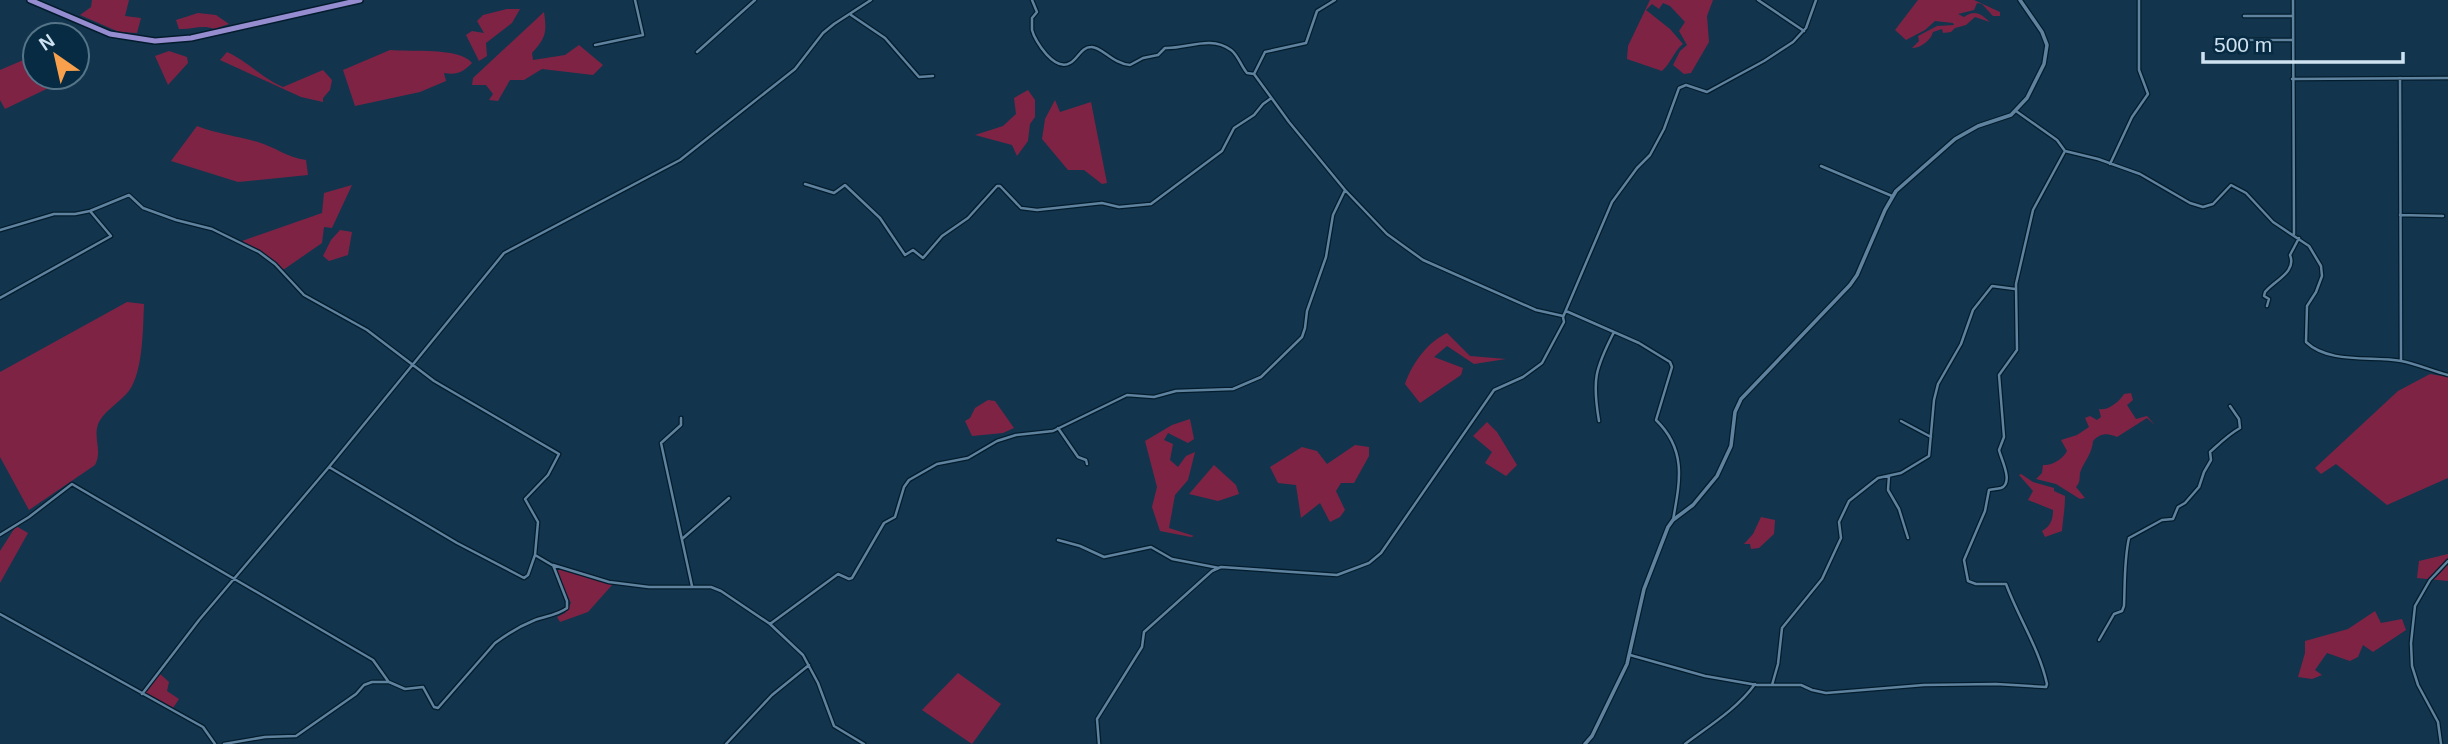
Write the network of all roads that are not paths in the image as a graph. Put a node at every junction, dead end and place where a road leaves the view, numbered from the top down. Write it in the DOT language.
graph roads {
  1 [pos="30,0"];
  2 [pos="360,0"];
  3 [pos="635,0"];
  4 [pos="755,0"];
  5 [pos="871,0"];
  6 [pos="1031,0"];
  7 [pos="1335,0"];
  8 [pos="1758,0"];
  9 [pos="1816,0"];
  10 [pos="2020,0"];
  11 [pos="2139,0"];
  12 [pos="2293,0"];
  13 [pos="850,14"];
  14 [pos="2244,16"];
  15 [pos="2293,16"];
  16 [pos="1804,31"];
  17 [pos="2292,40"];
  18 [pos="595,45"];
  19 [pos="697,52"];
  20 [pos="2240,52"];
  21 [pos="1254,74"];
  22 [pos="933,76"];
  23 [pos="2400,78"];
  24 [pos="2448,78"];
  25 [pos="2292,79"];
  26 [pos="1272,99"];
  27 [pos="2016,111"];
  28 [pos="2065,151"];
  29 [pos="2110,163"];
  30 [pos="1821,166"];
  31 [pos="805,184"];
  32 [pos="1345,190"];
  33 [pos="1892,196"];
  34 [pos="90,211"];
  35 [pos="2400,215"];
  36 [pos="2443,216"];
  37 [pos="0,230"];
  38 [pos="2294,234"];
  39 [pos="2300,238"];
  40 [pos="2015,289"];
  41 [pos="0,298"];
  42 [pos="2267,306"];
  43 [pos="1566,311"];
  44 [pos="1563,317"];
  45 [pos="1614,332"];
  46 [pos="2401,361"];
  47 [pos="413,365"];
  48 [pos="2448,375"];
  49 [pos="2230,406"];
  50 [pos="681,418"];
  51 [pos="1599,421"];
  52 [pos="1900,421"];
  53 [pos="1058,428"];
  54 [pos="1931,437"];
  55 [pos="1087,464"];
  56 [pos="329,467"];
  57 [pos="1889,476"];
  58 [pos="729,498"];
  59 [pos="1673,520"];
  60 [pos="0,535"];
  61 [pos="1908,538"];
  62 [pos="682,539"];
  63 [pos="1058,540"];
  64 [pos="535,555"];
  65 [pos="2448,561"];
  66 [pos="553,565"];
  67 [pos="1219,568"];
  68 [pos="235,579"];
  69 [pos="692,586"];
  70 [pos="0,614"];
  71 [pos="770,624"];
  72 [pos="2099,640"];
  73 [pos="1630,655"];
  74 [pos="809,665"];
  75 [pos="389,682"];
  76 [pos="1755,684"];
  77 [pos="1772,685"];
  78 [pos="142,694"];
  79 [pos="215,744"];
  80 [pos="224,744"];
  81 [pos="726,744"];
  82 [pos="864,744"];
  83 [pos="1099,744"];
  84 [pos="1585,744"];
  85 [pos="1685,744"];
  86 [pos="2441,744"];
  1 -- 2 [label="main road"];
  3 -- 18 [label="street"];
  4 -- 19 [label="street"];
  5 -- 13 [label="street"];
  6 -- 21 [label="street"];
  7 -- 21 [label="street"];
  8 -- 16 [label="street"];
  9 -- 16 [label="street"];
  10 -- 27 [label="street"];
  11 -- 29 [label="street"];
  12 -- 15 [label="street"];
  13 -- 22 [label="street"];
  13 -- 47 [label="street"];
  14 -- 15 [label="street"];
  15 -- 17 [label="street"];
  16 -- 43 [label="street"];
  17 -- 20 [label="street"];
  17 -- 25 [label="street"];
  21 -- 26 [label="street"];
  23 -- 24 [label="street"];
  23 -- 25 [label="street"];
  23 -- 35 [label="street"];
  25 -- 38 [label="street"];
  26 -- 31 [label="street"];
  26 -- 32 [label="street"];
  27 -- 28 [label="street"];
  27 -- 33 [label="street"];
  28 -- 29 [label="street"];
  28 -- 40 [label="street"];
  29 -- 38 [label="street"];
  30 -- 33 [label="street"];
  32 -- 44 [label="street"];
  32 -- 53 [label="street"];
  33 -- 59 [label="street"];
  34 -- 37 [label="street"];
  34 -- 41 [label="street"];
  34 -- 47 [label="street"];
  35 -- 36 [label="street"];
  35 -- 46 [label="street"];
  38 -- 39 [label="street"];
  39 -- 42 [label="street"];
  39 -- 46 [label="street"];
  40 -- 54 [label="street"];
  40 -- 77 [label="street"];
  43 -- 44 [label="street"];
  43 -- 45 [label="street"];
  44 -- 67 [label="street"];
  45 -- 51 [label="street"];
  45 -- 59 [label="street"];
  46 -- 48 [label="street"];
  47 -- 56 [label="street"];
  47 -- 64 [label="street"];
  49 -- 72 [label="street"];
  50 -- 62 [label="street"];
  52 -- 54 [label="street"];
  53 -- 55 [label="street"];
  53 -- 71 [label="street"];
  54 -- 57 [label="street"];
  56 -- 64 [label="street"];
  56 -- 68 [label="street"];
  57 -- 61 [label="street"];
  57 -- 77 [label="street"];
  58 -- 62 [label="street"];
  59 -- 73 [label="street"];
  60 -- 68 [label="street"];
  62 -- 69 [label="street"];
  63 -- 67 [label="street"];
  64 -- 66 [label="street"];
  65 -- 86 [label="street"];
  66 -- 69 [label="street"];
  66 -- 75 [label="street"];
  67 -- 83 [label="street"];
  68 -- 75 [label="street"];
  68 -- 78 [label="street"];
  69 -- 71 [label="street"];
  70 -- 78 [label="street"];
  71 -- 74 [label="street"];
  73 -- 76 [label="street"];
  73 -- 84 [label="street"];
  74 -- 81 [label="street"];
  74 -- 82 [label="street"];
  75 -- 80 [label="street"];
  76 -- 77 [label="street"];
  76 -- 85 [label="street"];
  78 -- 79 [label="street"];
}
